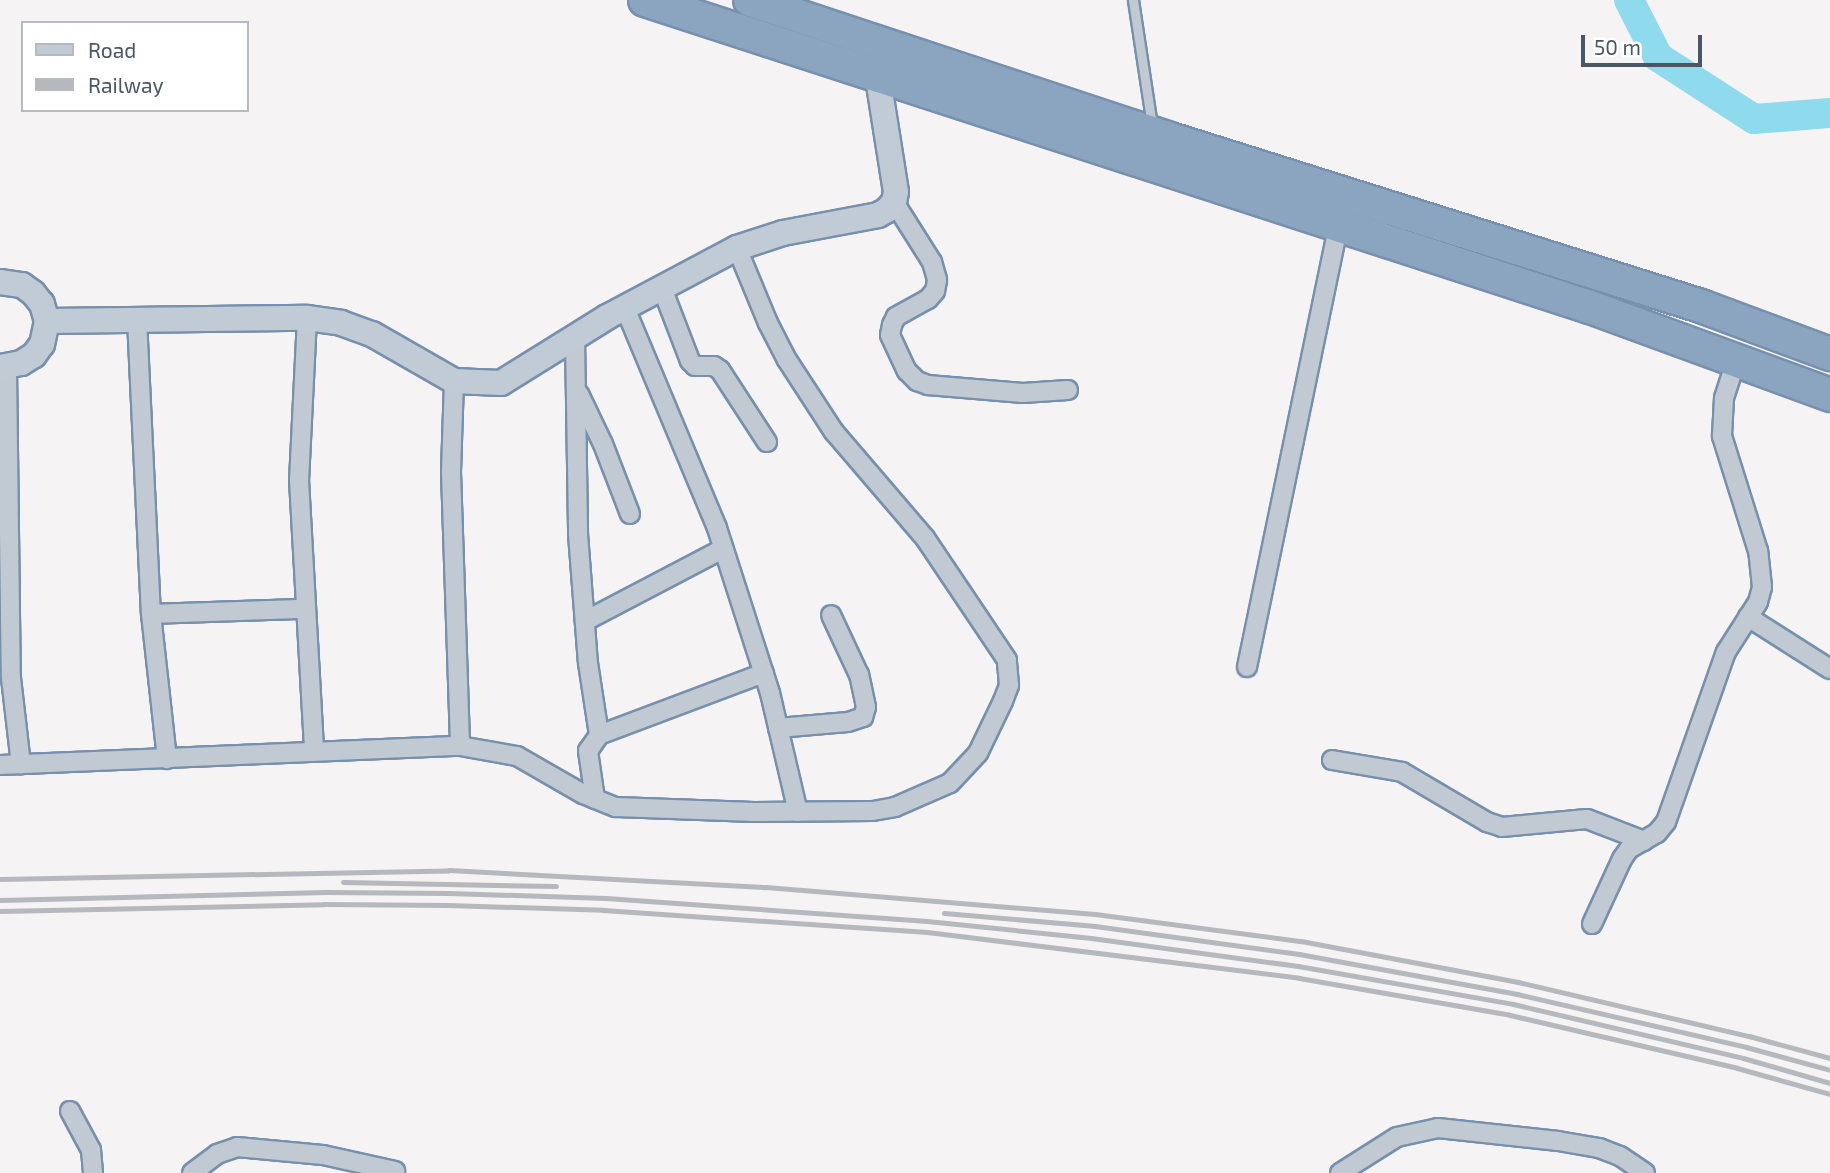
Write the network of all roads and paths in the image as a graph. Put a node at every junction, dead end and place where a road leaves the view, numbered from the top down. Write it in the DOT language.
graph roads {
  1 [pos="645,0"];
  2 [pos="750,0"];
  3 [pos="1133,0"];
  4 [pos="878,78"];
  5 [pos="1154,134"];
  6 [pos="894,202"];
  7 [pos="1338,226"];
  8 [pos="737,248"];
  9 [pos="0,282"];
  10 [pos="662,288"];
  11 [pos="625,308"];
  12 [pos="307,318"];
  13 [pos="137,319"];
  14 [pos="47,321"];
  15 [pos="575,338"];
  16 [pos="1830,354"];
  17 [pos="1737,358"];
  18 [pos="4,367"];
  19 [pos="454,381"];
  20 [pos="576,388"];
  21 [pos="1068,390"];
  22 [pos="1830,395"];
  23 [pos="766,442"];
  24 [pos="630,514"];
  25 [pos="723,549"];
  26 [pos="305,609"];
  27 [pos="151,614"];
  28 [pos="831,615"];
  29 [pos="1748,617"];
  30 [pos="585,621"];
  31 [pos="1247,667"];
  32 [pos="1830,669"];
  33 [pos="764,673"];
  34 [pos="778,728"];
  35 [pos="599,734"];
  36 [pos="460,746"];
  37 [pos="314,752"];
  38 [pos="167,759"];
  39 [pos="1332,760"];
  40 [pos="20,764"];
  41 [pos="0,765"];
  42 [pos="595,799"];
  43 [pos="798,812"];
  44 [pos="1644,841"];
  45 [pos="1592,924"];
  46 [pos="70,1111"];
  47 [pos="395,1171"];
  48 [pos="93,1173"];
  49 [pos="192,1173"];
  50 [pos="1340,1173"];
  51 [pos="1645,1173"];
  1 -- 4 [label="highway"];
  2 -- 5 [label="highway"];
  3 -- 5 [label="lane"];
  4 -- 6 [label="street"];
  4 -- 7 [label="highway"];
  5 -- 16 [label="highway"];
  6 -- 8 [label="street"];
  6 -- 21 [label="street"];
  7 -- 17 [label="highway"];
  7 -- 31 [label="street"];
  8 -- 10 [label="street"];
  8 -- 43 [label="street"];
  9 -- 14 [label="street"];
  10 -- 11 [label="street"];
  10 -- 23 [label="street"];
  11 -- 15 [label="street"];
  11 -- 25 [label="street"];
  12 -- 13 [label="street"];
  12 -- 19 [label="street"];
  12 -- 26 [label="street"];
  13 -- 14 [label="street"];
  13 -- 27 [label="street"];
  14 -- 18 [label="street"];
  15 -- 19 [label="street"];
  15 -- 20 [label="street"];
  17 -- 22 [label="highway"];
  17 -- 29 [label="street"];
  18 -- 40 [label="street"];
  19 -- 36 [label="street"];
  20 -- 24 [label="street"];
  20 -- 30 [label="street"];
  25 -- 30 [label="street"];
  25 -- 33 [label="street"];
  26 -- 27 [label="street"];
  26 -- 37 [label="street"];
  27 -- 38 [label="street"];
  28 -- 34 [label="street"];
  29 -- 32 [label="street"];
  29 -- 44 [label="street"];
  30 -- 35 [label="street"];
  33 -- 34 [label="street"];
  33 -- 35 [label="street"];
  34 -- 43 [label="street"];
  35 -- 42 [label="street"];
  36 -- 37 [label="street"];
  36 -- 42 [label="street"];
  37 -- 38 [label="street"];
  38 -- 40 [label="street"];
  39 -- 44 [label="street"];
  40 -- 41 [label="street"];
  42 -- 43 [label="street"];
  44 -- 45 [label="street"];
  46 -- 48 [label="street"];
  47 -- 49 [label="street"];
  50 -- 51 [label="street"];
}
